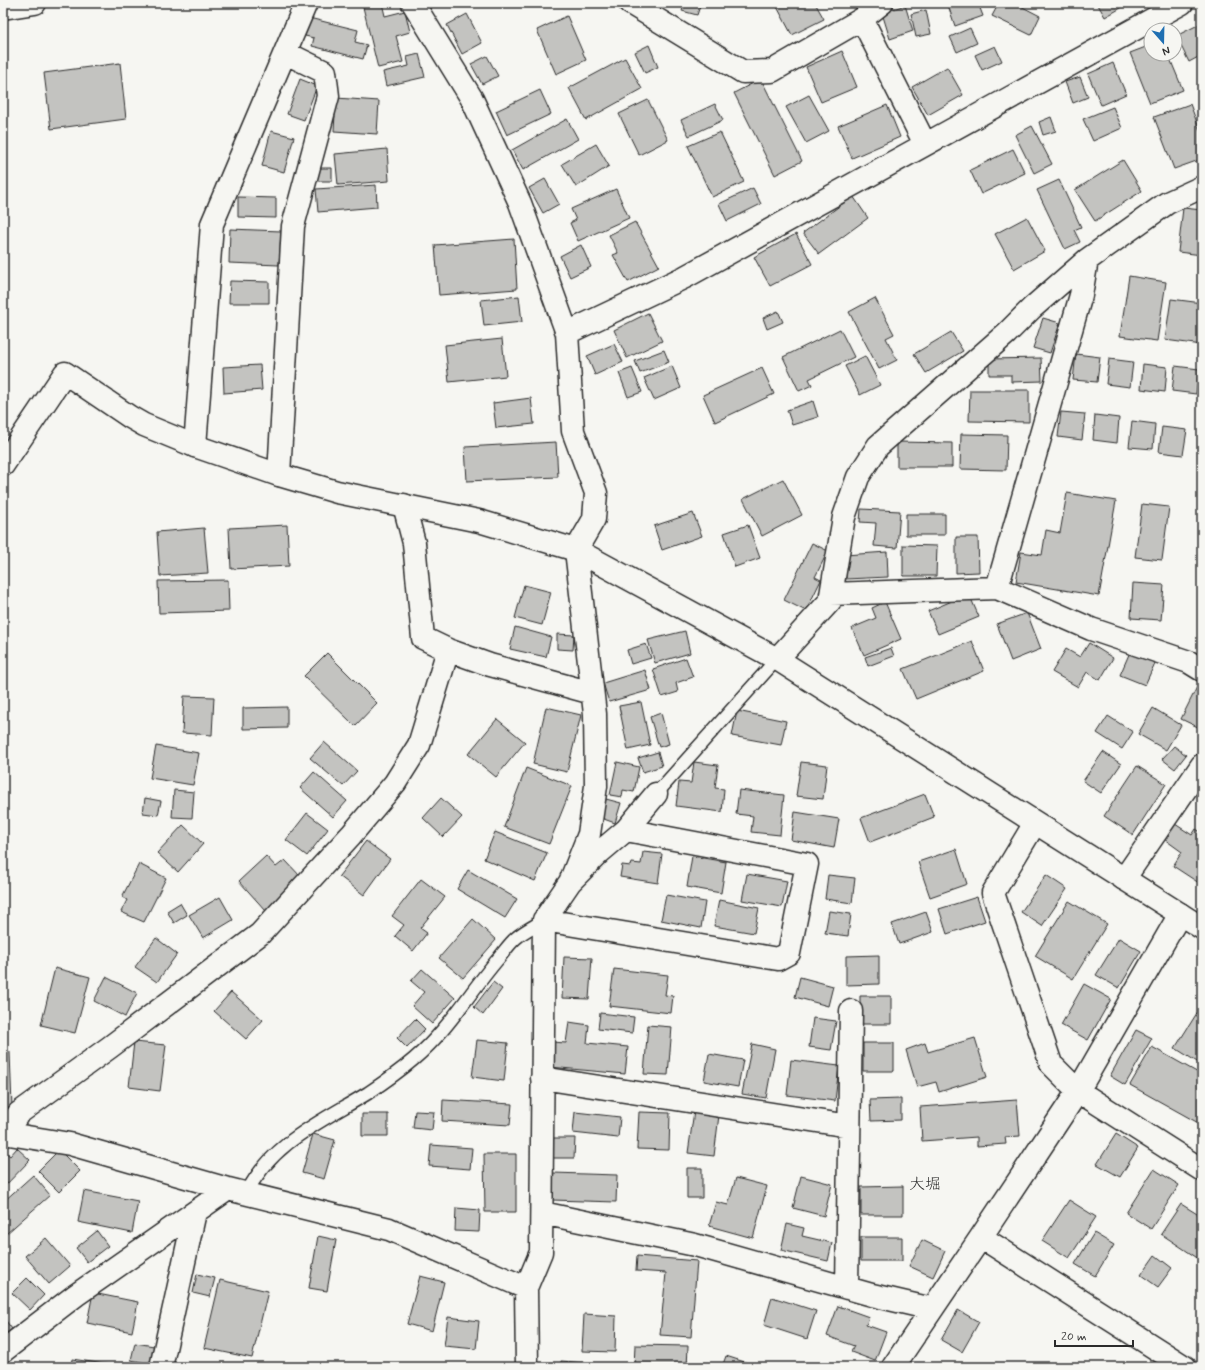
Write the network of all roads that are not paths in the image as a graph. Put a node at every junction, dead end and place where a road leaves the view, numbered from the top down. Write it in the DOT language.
graph roads {
  1 [pos="306,3"];
  2 [pos="413,3"];
  3 [pos="630,3"];
  4 [pos="882,3"];
  5 [pos="1182,3"];
  6 [pos="862,19"];
  7 [pos="286,53"];
  8 [pos="925,144"];
  9 [pos="1202,187"];
  10 [pos="1087,260"];
  11 [pos="567,333"];
  12 [pos="195,446"];
  13 [pos="3,465"];
  14 [pos="279,475"];
  15 [pos="404,505"];
  16 [pos="576,550"];
  17 [pos="997,588"];
  18 [pos="832,594"];
  19 [pos="448,650"];
  20 [pos="776,659"];
  21 [pos="1202,670"];
  22 [pos="592,693"];
  23 [pos="1202,765"];
  24 [pos="656,794"];
  25 [pos="1035,823"];
  26 [pos="626,830"];
  27 [pos="1124,879"];
  28 [pos="570,882"];
  29 [pos="1180,914"];
  30 [pos="544,920"];
  31 [pos="1202,928"];
  32 [pos="851,1011"];
  33 [pos="542,1078"];
  34 [pos="1078,1091"];
  35 [pos="849,1126"];
  36 [pos="3,1134"];
  37 [pos="1202,1170"];
  38 [pos="237,1192"];
  39 [pos="195,1212"];
  40 [pos="542,1212"];
  41 [pos="982,1237"];
  42 [pos="526,1288"];
  43 [pos="847,1288"];
  44 [pos="932,1309"];
  45 [pos="3,1351"];
  46 [pos="161,1367"];
  47 [pos="527,1367"];
  48 [pos="893,1367"];
  49 [pos="1185,1367"];
  1 -- 7 [label="street"];
  2 -- 11 [label="street"];
  3 -- 6 [label="street"];
  4 -- 6 [label="street"];
  5 -- 8 [label="street"];
  6 -- 8 [label="street"];
  7 -- 12 [label="street"];
  7 -- 14 [label="street"];
  8 -- 11 [label="street"];
  9 -- 10 [label="street"];
  10 -- 17 [label="street"];
  10 -- 18 [label="street"];
  11 -- 16 [label="street"];
  12 -- 13 [label="street"];
  12 -- 14 [label="street"];
  14 -- 15 [label="street"];
  15 -- 16 [label="street"];
  15 -- 19 [label="street"];
  16 -- 20 [label="street"];
  16 -- 22 [label="street"];
  17 -- 18 [label="street"];
  17 -- 21 [label="street"];
  18 -- 20 [label="street"];
  19 -- 22 [label="street"];
  19 -- 36 [label="street"];
  20 -- 24 [label="lane"];
  20 -- 25 [label="street"];
  22 -- 28 [label="street"];
  23 -- 27 [label="street"];
  24 -- 26 [label="street"];
  25 -- 27 [label="street"];
  25 -- 34 [label="street"];
  26 -- 28 [label="street"];
  26 -- 30 [label="street"];
  27 -- 29 [label="street"];
  28 -- 30 [label="street"];
  29 -- 31 [label="street"];
  29 -- 34 [label="street"];
  30 -- 33 [label="street"];
  30 -- 38 [label="lane"];
  32 -- 35 [label="street"];
  33 -- 35 [label="street"];
  33 -- 40 [label="street"];
  34 -- 37 [label="street"];
  34 -- 41 [label="street"];
  35 -- 43 [label="street"];
  36 -- 38 [label="street"];
  38 -- 39 [label="street"];
  38 -- 42 [label="street"];
  39 -- 45 [label="street"];
  39 -- 46 [label="street"];
  40 -- 42 [label="street"];
  40 -- 43 [label="street"];
  41 -- 44 [label="street"];
  41 -- 49 [label="street"];
  42 -- 47 [label="street"];
  43 -- 44 [label="street"];
  44 -- 48 [label="street"];
}
